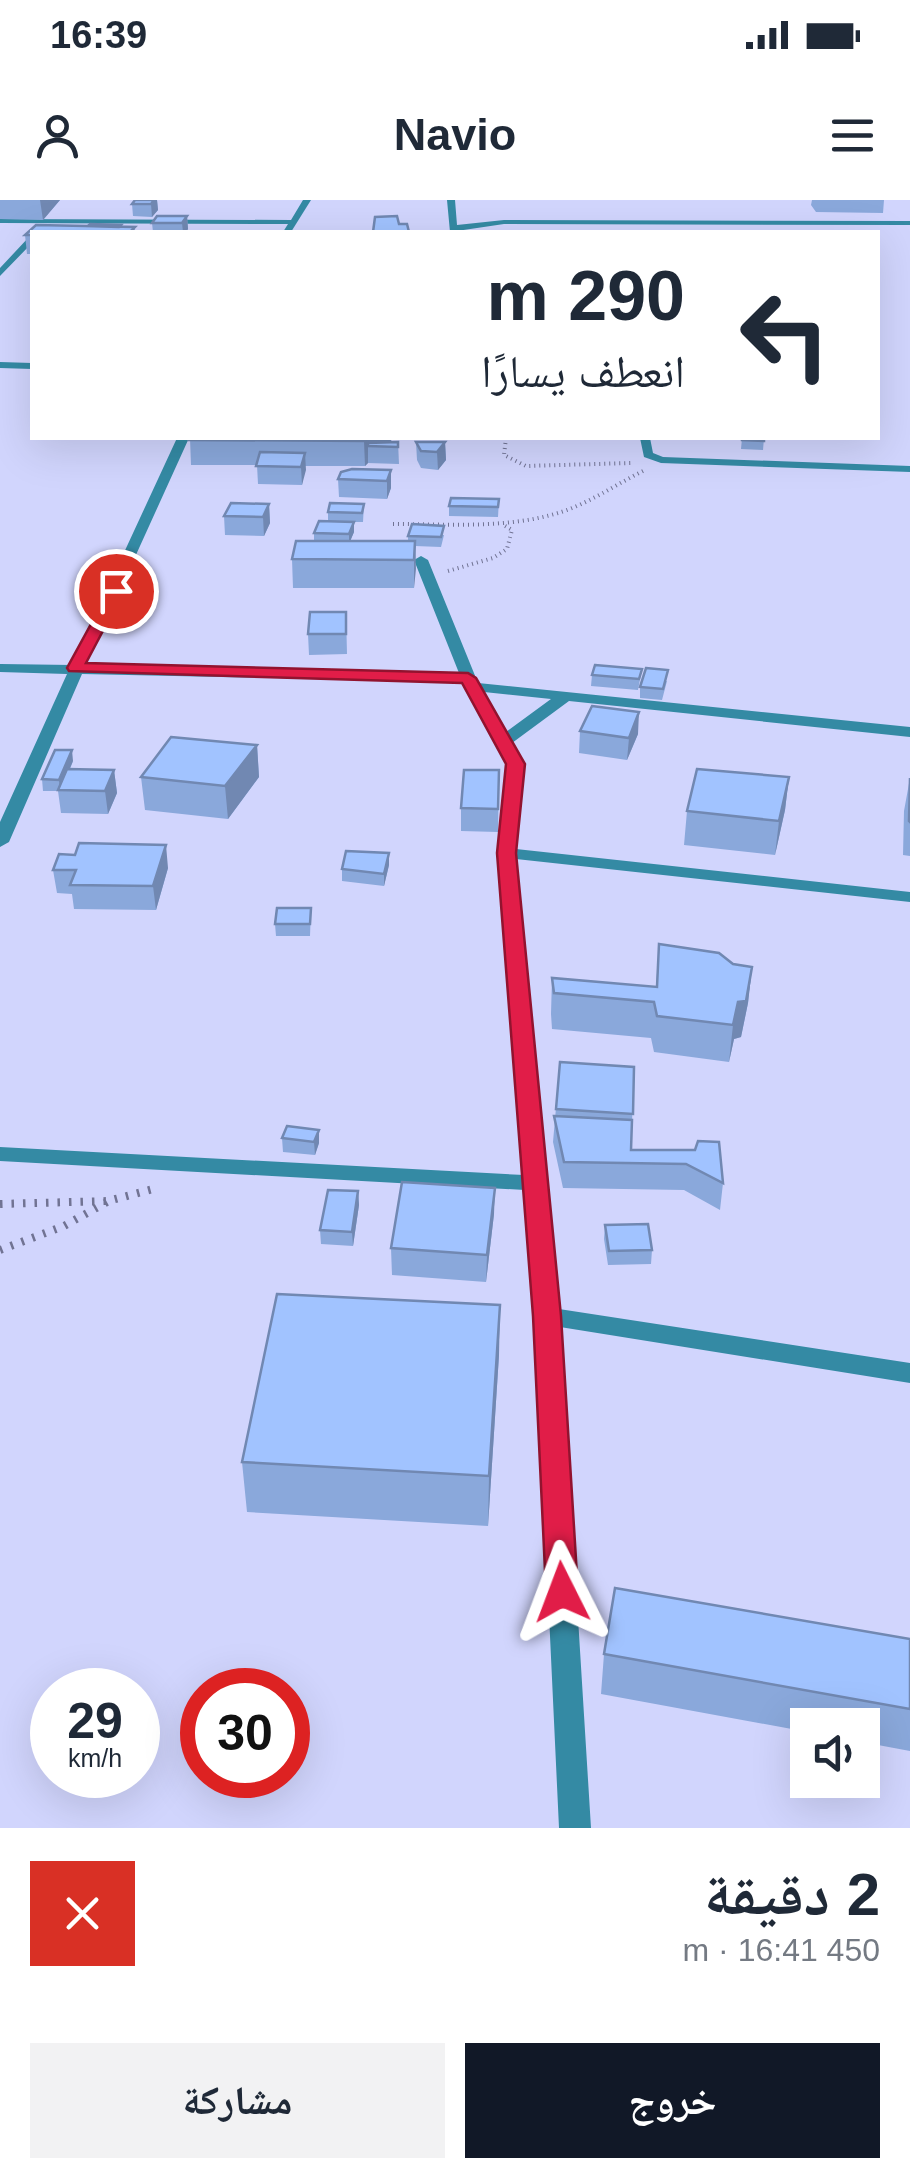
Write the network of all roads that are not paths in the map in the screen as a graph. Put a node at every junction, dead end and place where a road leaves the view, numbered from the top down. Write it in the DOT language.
graph roads {
  1 [pos="307,200"];
  2 [pos="451,200"];
  3 [pos="602,211"];
  4 [pos="894,213"];
  5 [pos="52,218"];
  6 [pos="0,221"];
  7 [pos="910,221"];
  8 [pos="294,222"];
  9 [pos="605,222"];
  10 [pos="40,230"];
  11 [pos="288,230"];
  12 [pos="454,230"];
  13 [pos="30,241"];
  14 [pos="0,273"];
  15 [pos="0,365"];
  16 [pos="30,366"];
  17 [pos="182,440"];
  18 [pos="645,440"];
  19 [pos="910,469"];
  20 [pos="425,570"];
  21 [pos="0,668"];
  22 [pos="75,668"];
  23 [pos="471,682"];
  24 [pos="566,696"];
  25 [pos="910,732"];
  26 [pos="503,742"];
  27 [pos="0,842"];
  28 [pos="506,853"];
  29 [pos="910,898"];
  30 [pos="0,1154"];
  31 [pos="535,1183"];
  32 [pos="547,1316"];
  33 [pos="910,1373"];
  34 [pos="575,1828"];
  1 -- 8 [label="street"];
  2 -- 12 [label="street"];
  3 -- 9 [label="street"];
  4 -- 7 [label="street"];
  5 -- 6 [label="street"];
  5 -- 8 [label="street"];
  5 -- 10 [label="street"];
  7 -- 9 [label="street"];
  8 -- 11 [label="street"];
  9 -- 12 [label="street"];
  13 -- 14 [label="street"];
  15 -- 16 [label="street"];
  17 -- 22 [label="street"];
  18 -- 19 [label="street"];
  20 -- 23 [label="street"];
  21 -- 22 [label="street"];
  22 -- 23 [label="street"];
  22 -- 27 [label="street"];
  23 -- 24 [label="street"];
  23 -- 26 [label="street"];
  24 -- 25 [label="street"];
  24 -- 26 [label="street"];
  26 -- 28 [label="street"];
  28 -- 29 [label="street"];
  28 -- 31 [label="street"];
  30 -- 31 [label="street"];
  31 -- 32 [label="street"];
  32 -- 33 [label="street"];
  32 -- 34 [label="street"];
}
